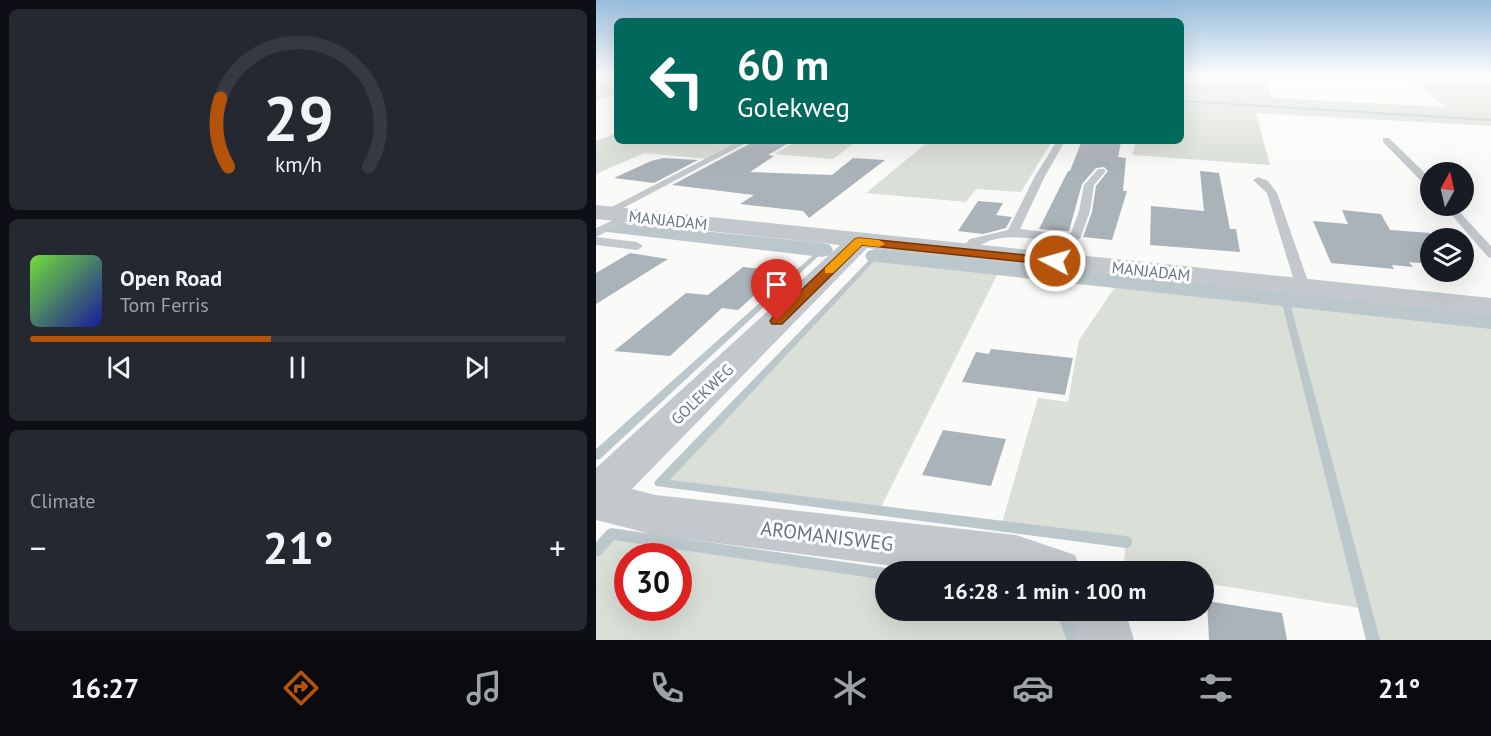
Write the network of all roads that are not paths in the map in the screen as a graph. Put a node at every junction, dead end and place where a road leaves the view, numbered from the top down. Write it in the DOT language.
graph roads {
  1 [pos="1386,140"];
  2 [pos="741,144"];
  3 [pos="1059,144"];
  4 [pos="1101,171"];
  5 [pos="1420,174"];
  6 [pos="1258,180"];
  7 [pos="1457,216"];
  8 [pos="607,219"];
  9 [pos="1013,232"];
  10 [pos="596,241"];
  11 [pos="859,242"];
  12 [pos="637,246"];
  13 [pos="964,252"];
  14 [pos="1492,254"];
  15 [pos="1302,287"];
  16 [pos="1492,307"];
  17 [pos="596,496"];
  18 [pos="596,501"];
  19 [pos="1025,561"];
  20 [pos="1101,621"];
  21 [pos="1106,640"];
  1 -- 5 [label="lane"];
  2 -- 8 [label="lane"];
  3 -- 9 [label="lane"];
  4 -- 9 [label="lane"];
  6 -- 15 [label="lane"];
  7 -- 14 [label="lane"];
  8 -- 11 [label="street, MANJADAM"];
  9 -- 13 [label="lane"];
  10 -- 12 [label="lane"];
  11 -- 13 [label="street, MANJADAM"];
  11 -- 17 [label="street, GOLEKWEG"];
  13 -- 15 [label="street, MANJADAM"];
  15 -- 16 [label="street, MANJADAM"];
  18 -- 19 [label="street, AROMANISWEG"];
  20 -- 21 [label="street"];
}
